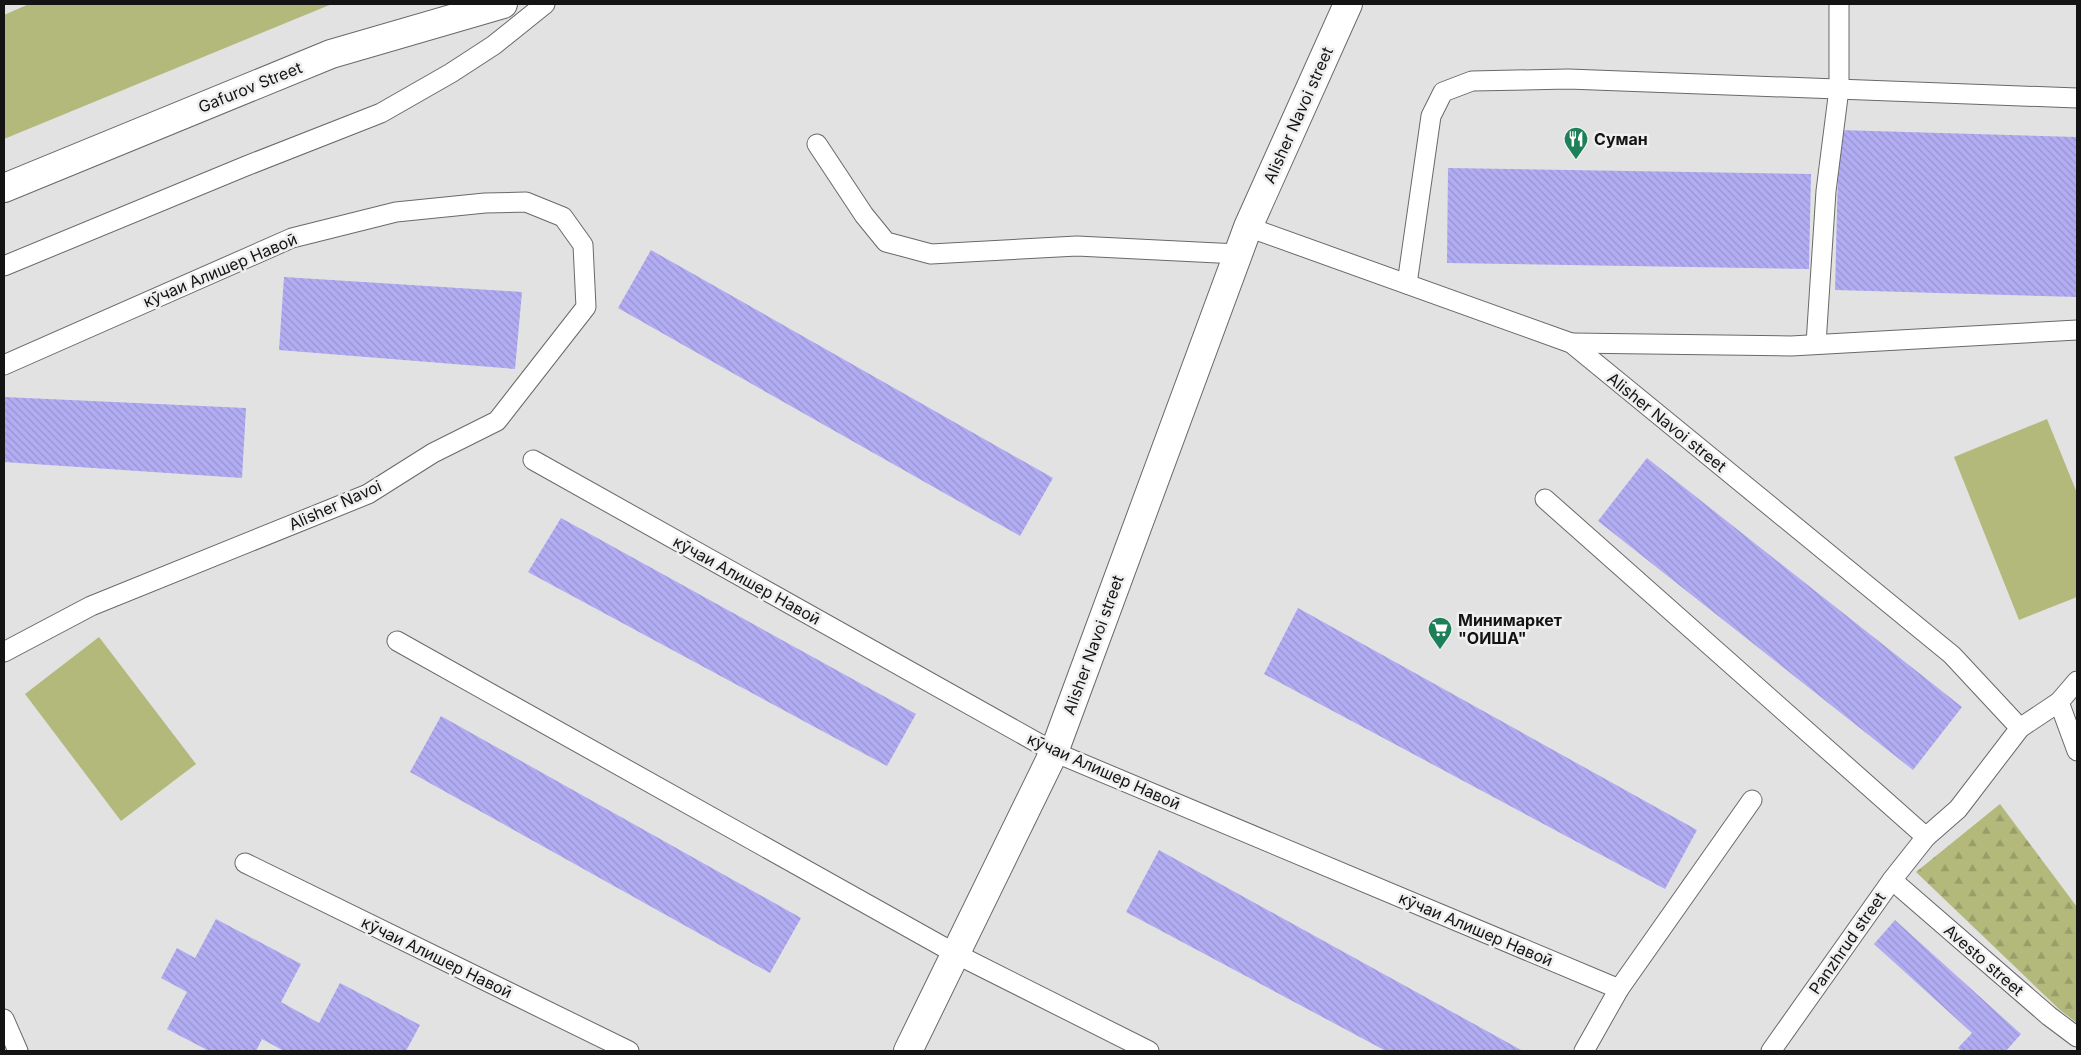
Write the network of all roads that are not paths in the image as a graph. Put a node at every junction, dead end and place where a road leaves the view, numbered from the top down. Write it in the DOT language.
graph roads {
  1 [pos="503,4"];
  2 [pos="545,4"];
  3 [pos="1348,4"];
  4 [pos="1839,4"];
  5 [pos="1839,89"];
  6 [pos="2077,98"];
  7 [pos="817,144"];
  8 [pos="4,188"];
  9 [pos="1248,227"];
  10 [pos="1238,254"];
  11 [pos="4,266"];
  12 [pos="1407,284"];
  13 [pos="2077,330"];
  14 [pos="1571,343"];
  15 [pos="1816,344"];
  16 [pos="4,365"];
  17 [pos="533,460"];
  18 [pos="1545,499"];
  19 [pos="398,641"];
  20 [pos="4,652"];
  21 [pos="2077,681"];
  22 [pos="2059,702"];
  23 [pos="2020,728"];
  24 [pos="2077,751"];
  25 [pos="1054,752"];
  26 [pos="1752,800"];
  27 [pos="1926,837"];
  28 [pos="245,863"];
  29 [pos="1892,880"];
  30 [pos="956,954"];
  31 [pos="1619,989"];
  32 [pos="4,1019"];
  33 [pos="2077,1037"];
  34 [pos="18,1051"];
  35 [pos="629,1051"];
  36 [pos="908,1051"];
  37 [pos="1149,1051"];
  38 [pos="1584,1051"];
  39 [pos="1770,1051"];
  1 -- 8 [label="street, Gafurov Street"];
  2 -- 11 [label="lane"];
  3 -- 9 [label="street, Alisher Navoi street"];
  4 -- 5 [label="lane"];
  5 -- 6 [label="lane"];
  5 -- 12 [label="lane"];
  5 -- 15 [label="lane"];
  7 -- 10 [label="lane"];
  9 -- 10 [label="street, Alisher Navoi street"];
  9 -- 12 [label="lane, Alisher Navoi street"];
  10 -- 25 [label="street, Alisher Navoi street"];
  12 -- 14 [label="lane, Alisher Navoi street"];
  13 -- 15 [label="lane"];
  14 -- 15 [label="lane"];
  14 -- 23 [label="lane, Alisher Navoi street"];
  16 -- 20 [label="lane, кӯчаи Алишер Навоӣ"];
  17 -- 25 [label="lane, кӯчаи Алишер Навоӣ"];
  18 -- 27 [label="lane"];
  19 -- 30 [label="lane"];
  21 -- 22 [label="lane, Panzhrud street"];
  22 -- 23 [label="lane, Panzhrud street"];
  22 -- 24 [label="lane"];
  23 -- 27 [label="lane, Panzhrud street"];
  25 -- 30 [label="street, Alisher Navoi street"];
  25 -- 31 [label="lane, кӯчаи Алишер Навоӣ"];
  26 -- 31 [label="lane"];
  27 -- 29 [label="lane, Panzhrud street"];
  28 -- 35 [label="lane, кӯчаи Алишер Навоӣ"];
  29 -- 33 [label="lane, Avesto street"];
  29 -- 39 [label="lane, Panzhrud street"];
  30 -- 36 [label="street, Alisher Navoi street"];
  30 -- 37 [label="lane"];
  31 -- 38 [label="lane"];
  32 -- 34 [label="lane"];
}
